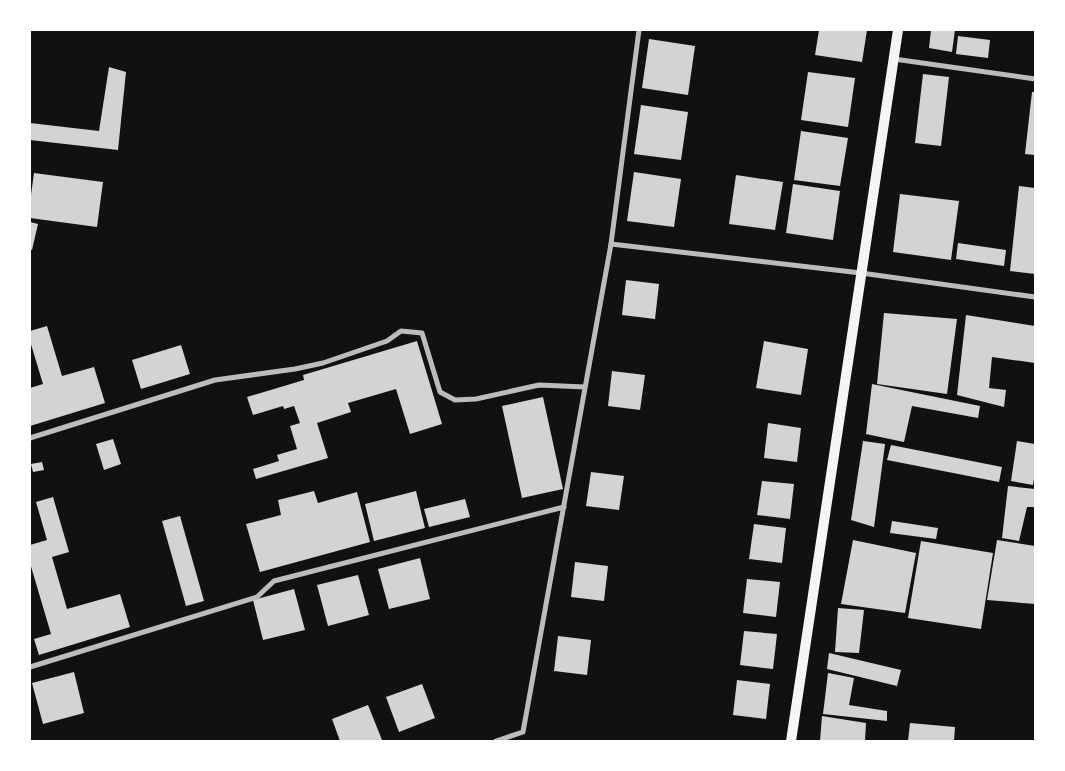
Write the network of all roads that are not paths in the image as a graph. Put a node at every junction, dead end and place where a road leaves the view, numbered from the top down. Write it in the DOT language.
graph roads {
  1 [pos="639,30"];
  2 [pos="898,30"];
  3 [pos="894,60"];
  4 [pos="1035,79"];
  5 [pos="611,244"];
  6 [pos="861,273"];
  7 [pos="1035,297"];
  8 [pos="585,387"];
  9 [pos="30,438"];
  10 [pos="564,507"];
  11 [pos="30,667"];
  12 [pos="496,741"];
  13 [pos="791,741"];
  1 -- 5 [label="street"];
  2 -- 3 [label="main road"];
  3 -- 4 [label="street"];
  3 -- 6 [label="main road"];
  5 -- 6 [label="street"];
  5 -- 8 [label="street"];
  6 -- 7 [label="street"];
  6 -- 13 [label="main road"];
  8 -- 9 [label="street"];
  8 -- 10 [label="street"];
  10 -- 11 [label="street"];
  10 -- 12 [label="street"];
}
